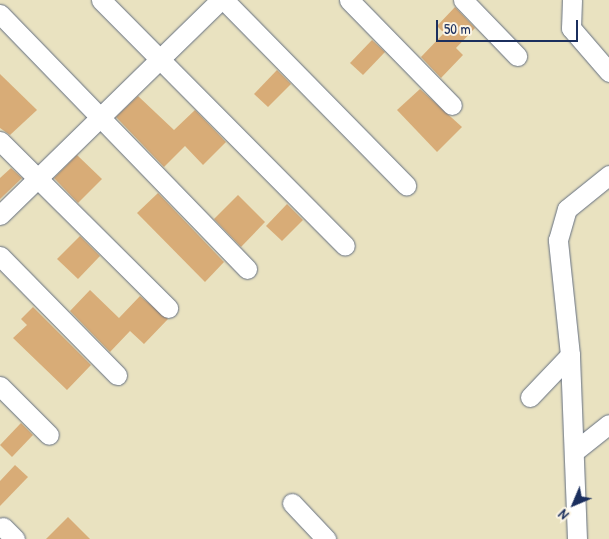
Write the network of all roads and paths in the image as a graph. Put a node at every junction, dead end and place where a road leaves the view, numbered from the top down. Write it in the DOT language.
graph roads {
  1 [pos="101,0"];
  2 [pos="220,0"];
  3 [pos="224,0"];
  4 [pos="349,0"];
  5 [pos="463,0"];
  6 [pos="572,0"];
  7 [pos="0,14"];
  8 [pos="517,56"];
  9 [pos="160,59"];
  10 [pos="609,72"];
  11 [pos="452,105"];
  12 [pos="98,119"];
  13 [pos="0,141"];
  14 [pos="609,174"];
  15 [pos="37,178"];
  16 [pos="406,185"];
  17 [pos="0,215"];
  18 [pos="344,246"];
  19 [pos="0,256"];
  20 [pos="247,269"];
  21 [pos="168,308"];
  22 [pos="570,355"];
  23 [pos="117,375"];
  24 [pos="0,386"];
  25 [pos="530,397"];
  26 [pos="609,424"];
  27 [pos="49,435"];
  28 [pos="575,451"];
  29 [pos="292,503"];
  30 [pos="326,539"];
  31 [pos="577,539"];
  1 -- 9 [label="street"];
  2 -- 9 [label="street"];
  3 -- 16 [label="street"];
  4 -- 11 [label="street"];
  5 -- 8 [label="street"];
  6 -- 10 [label="street"];
  7 -- 12 [label="street"];
  9 -- 12 [label="street"];
  9 -- 18 [label="street"];
  12 -- 15 [label="street"];
  12 -- 20 [label="street"];
  13 -- 15 [label="street"];
  14 -- 22 [label="street"];
  15 -- 17 [label="street"];
  15 -- 21 [label="street"];
  19 -- 23 [label="street"];
  22 -- 25 [label="street"];
  22 -- 28 [label="street"];
  24 -- 27 [label="street"];
  26 -- 28 [label="street"];
  28 -- 31 [label="street"];
  29 -- 30 [label="street"];
}
